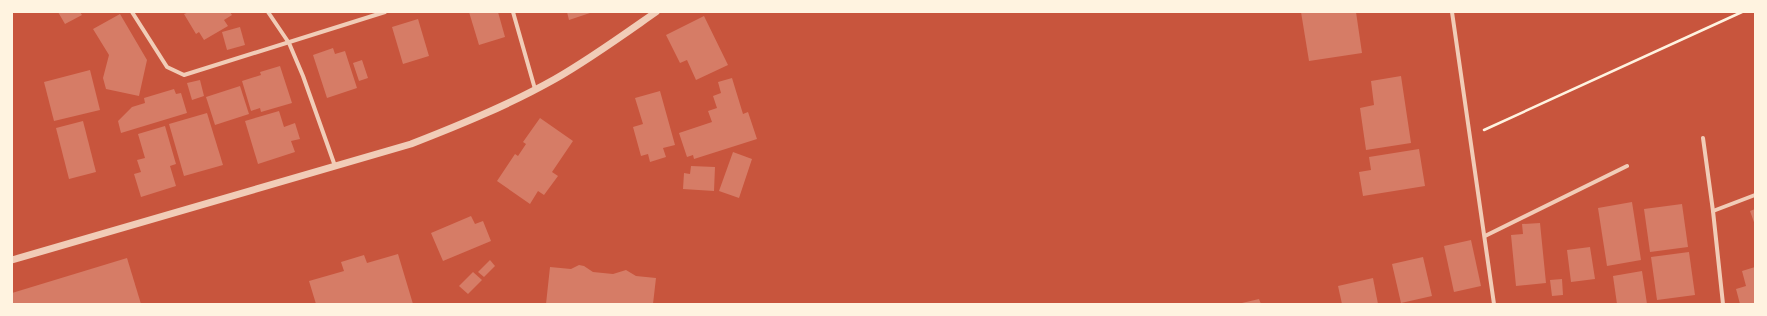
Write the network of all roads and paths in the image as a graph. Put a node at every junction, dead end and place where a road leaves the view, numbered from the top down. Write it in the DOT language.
graph roads {
  1 [pos="132,12"];
  2 [pos="268,12"];
  3 [pos="385,12"];
  4 [pos="513,12"];
  5 [pos="656,12"];
  6 [pos="1452,12"];
  7 [pos="1742,12"];
  8 [pos="289,43"];
  9 [pos="535,89"];
  10 [pos="1470,136"];
  11 [pos="1702,138"];
  12 [pos="335,166"];
  13 [pos="1627,166"];
  14 [pos="1755,195"];
  15 [pos="1713,211"];
  16 [pos="1485,236"];
  17 [pos="12,260"];
  18 [pos="1494,304"];
  19 [pos="1723,304"];
  1 -- 8 [label="street"];
  2 -- 8 [label="street"];
  3 -- 8 [label="street"];
  4 -- 9 [label="street"];
  5 -- 9 [label="street"];
  6 -- 10 [label="street"];
  7 -- 10 [label="path"];
  8 -- 12 [label="street"];
  9 -- 12 [label="street"];
  10 -- 16 [label="street"];
  11 -- 15 [label="street"];
  12 -- 17 [label="street"];
  13 -- 16 [label="street"];
  14 -- 15 [label="street"];
  15 -- 19 [label="street"];
  16 -- 18 [label="street"];
}
